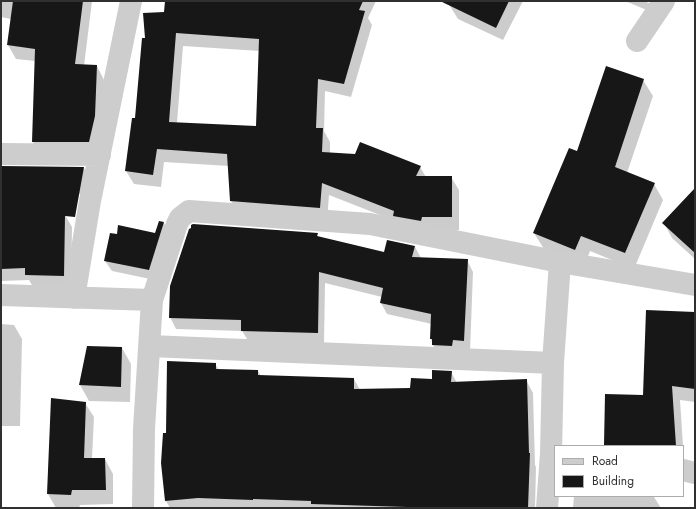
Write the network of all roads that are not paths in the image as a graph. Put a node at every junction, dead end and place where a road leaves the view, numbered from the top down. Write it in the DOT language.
graph roads {
  1 [pos="131,1"];
  2 [pos="664,1"];
  3 [pos="637,41"];
  4 [pos="1,154"];
  5 [pos="100,155"];
  6 [pos="560,262"];
  7 [pos="695,285"];
  8 [pos="1,295"];
  9 [pos="74,298"];
  10 [pos="152,300"];
  11 [pos="150,346"];
  12 [pos="553,363"];
  13 [pos="553,453"];
  14 [pos="684,470"];
  15 [pos="695,473"];
  16 [pos="143,508"];
  17 [pos="547,508"];
  1 -- 5 [label="street"];
  2 -- 3 [label="street"];
  4 -- 5 [label="street"];
  5 -- 9 [label="street"];
  6 -- 7 [label="street"];
  6 -- 10 [label="street"];
  6 -- 12 [label="street"];
  8 -- 9 [label="street"];
  9 -- 10 [label="street"];
  10 -- 11 [label="street"];
  11 -- 12 [label="street"];
  11 -- 16 [label="street"];
  12 -- 13 [label="street"];
  13 -- 17 [label="street"];
  14 -- 15 [label="street"];
}
